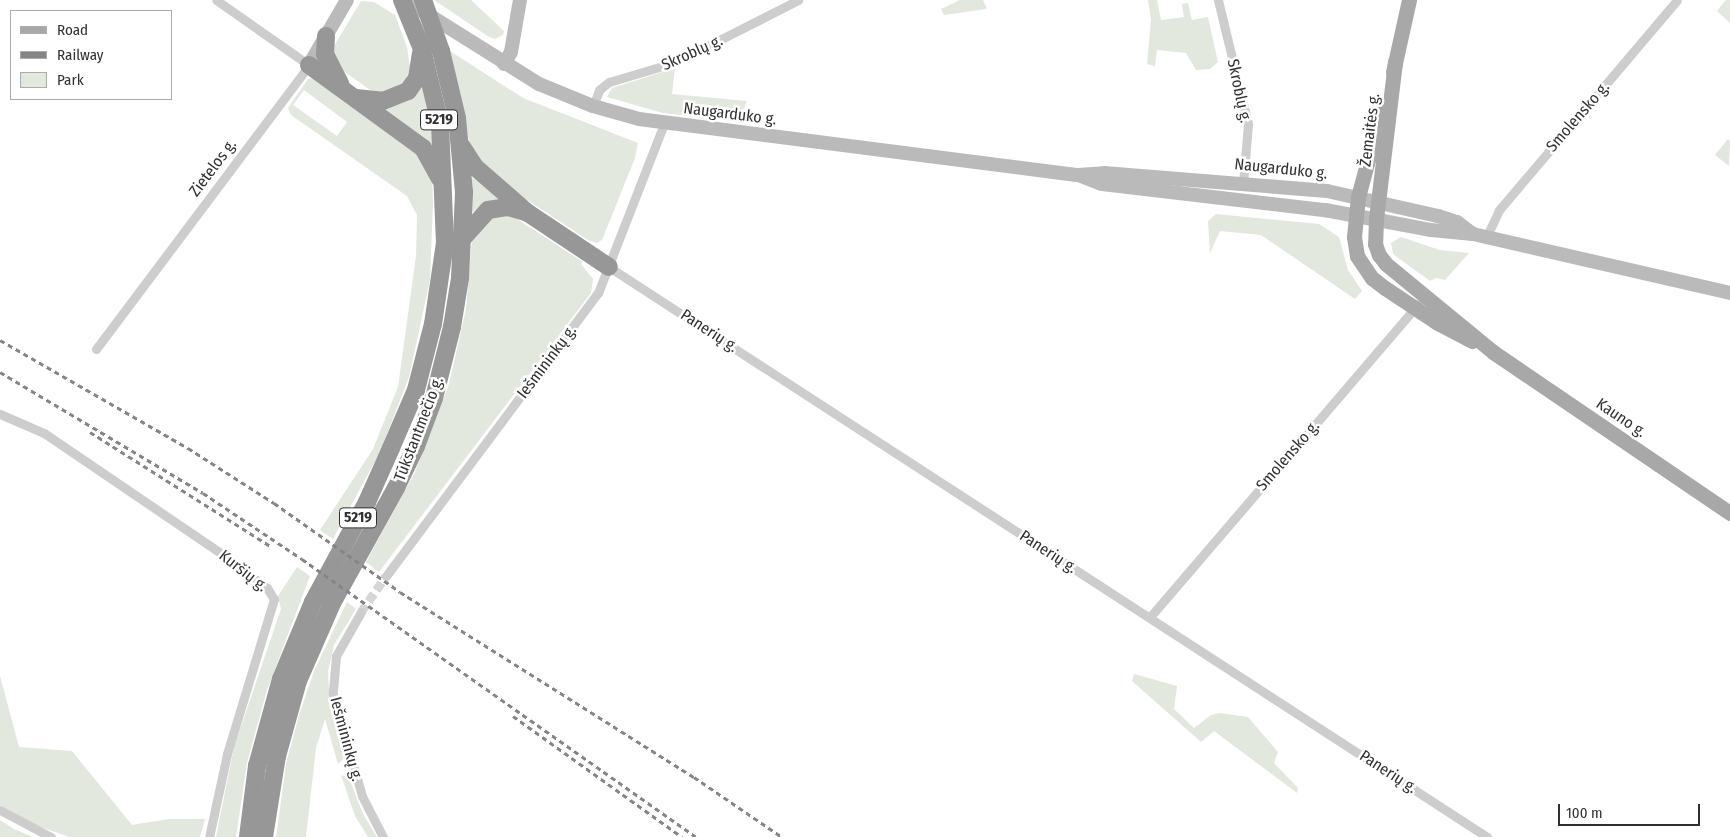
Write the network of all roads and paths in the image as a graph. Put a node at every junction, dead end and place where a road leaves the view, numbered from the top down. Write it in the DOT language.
graph roads {
  1 [pos="216,0"];
  2 [pos="347,0"];
  3 [pos="404,0"];
  4 [pos="424,0"];
  5 [pos="520,0"];
  6 [pos="798,0"];
  7 [pos="1218,0"];
  8 [pos="1409,0"];
  9 [pos="1677,0"];
  10 [pos="326,36"];
  11 [pos="422,49"];
  12 [pos="1395,62"];
  13 [pos="504,64"];
  14 [pos="309,65"];
  15 [pos="349,93"];
  16 [pos="593,106"];
  17 [pos="664,124"];
  18 [pos="460,143"];
  19 [pos="1078,175"];
  20 [pos="1243,183"];
  21 [pos="445,194"];
  22 [pos="1358,197"];
  23 [pos="1378,202"];
  24 [pos="528,212"];
  25 [pos="1356,215"];
  26 [pos="1376,219"];
  27 [pos="1479,236"];
  28 [pos="462,239"];
  29 [pos="609,267"];
  30 [pos="1730,293"];
  31 [pos="1425,294"];
  32 [pos="1415,309"];
  33 [pos="96,349"];
  34 [pos="1493,352"];
  35 [pos="0,414"];
  36 [pos="1730,512"];
  37 [pos="386,576"];
  38 [pos="361,612"];
  39 [pos="1150,617"];
  40 [pos="0,810"];
  41 [pos="51,837"];
  42 [pos="209,837"];
  43 [pos="248,837"];
  44 [pos="264,837"];
  45 [pos="384,837"];
  46 [pos="1487,837"];
  1 -- 14 [label="street"];
  2 -- 10 [label="main road, Zietelos g."];
  3 -- 11 [label="highway, Tūkstantmečio g. / 5219"];
  3 -- 13 [label="main road, Naugarduko g."];
  4 -- 18 [label="highway, Tūkstantmečio g. / 5219, bridge"];
  5 -- 13 [label="main road"];
  6 -- 16 [label="street, Skroblų g."];
  7 -- 20 [label="street, Skroblų g."];
  8 -- 12 [label="main road, Žemaitės g."];
  9 -- 27 [label="street, Smolensko g."];
  10 -- 14 [label="main road, Zietelos g."];
  10 -- 15 [label="highway"];
  11 -- 15 [label="highway"];
  11 -- 21 [label="highway, Tūkstantmečio g. / 5219"];
  12 -- 22 [label="main road, Žemaitės g."];
  12 -- 23 [label="main road, Žemaitės g."];
  13 -- 16 [label="main road, Naugarduko g."];
  14 -- 15 [label="highway"];
  14 -- 33 [label="street, Zietelos g."];
  15 -- 21 [label="highway"];
  16 -- 17 [label="main road, Naugarduko g."];
  17 -- 19 [label="main road, Naugarduko g."];
  17 -- 29 [label="street, Iešmininkų g."];
  18 -- 24 [label="highway"];
  18 -- 28 [label="highway, Tūkstantmečio g. / 5219"];
  19 -- 20 [label="main road, Naugarduko g."];
  19 -- 25 [label="main road, Naugarduko g."];
  20 -- 22 [label="main road, Naugarduko g."];
  21 -- 43 [label="highway, Tūkstantmečio g. / 5219"];
  22 -- 23 [label="main road, Naugarduko g."];
  22 -- 25 [label="main road, Kauno g."];
  23 -- 26 [label="main road, Kauno g."];
  23 -- 27 [label="main road, Naugarduko g."];
  24 -- 28 [label="highway"];
  24 -- 29 [label="highway"];
  25 -- 26 [label="main road, Naugarduko g."];
  25 -- 32 [label="main road, Kauno g."];
  26 -- 27 [label="main road, Naugarduko g."];
  26 -- 31 [label="main road, Kauno g."];
  27 -- 30 [label="main road, Naugarduko g."];
  28 -- 44 [label="highway, Tūkstantmečio g. / 5219"];
  29 -- 37 [label="street, Iešmininkų g."];
  29 -- 39 [label="street, Panerių g."];
  31 -- 32 [label="street, Smolensko g."];
  31 -- 34 [label="main road, Kauno g."];
  32 -- 34 [label="main road, Kauno g."];
  32 -- 39 [label="street, Smolensko g."];
  34 -- 36 [label="main road, Kauno g."];
  35 -- 42 [label="street, Kuršių g."];
  38 -- 45 [label="street, Iešmininkų g."];
  39 -- 46 [label="street, Panerių g."];
  40 -- 41 [label="street"];
}
